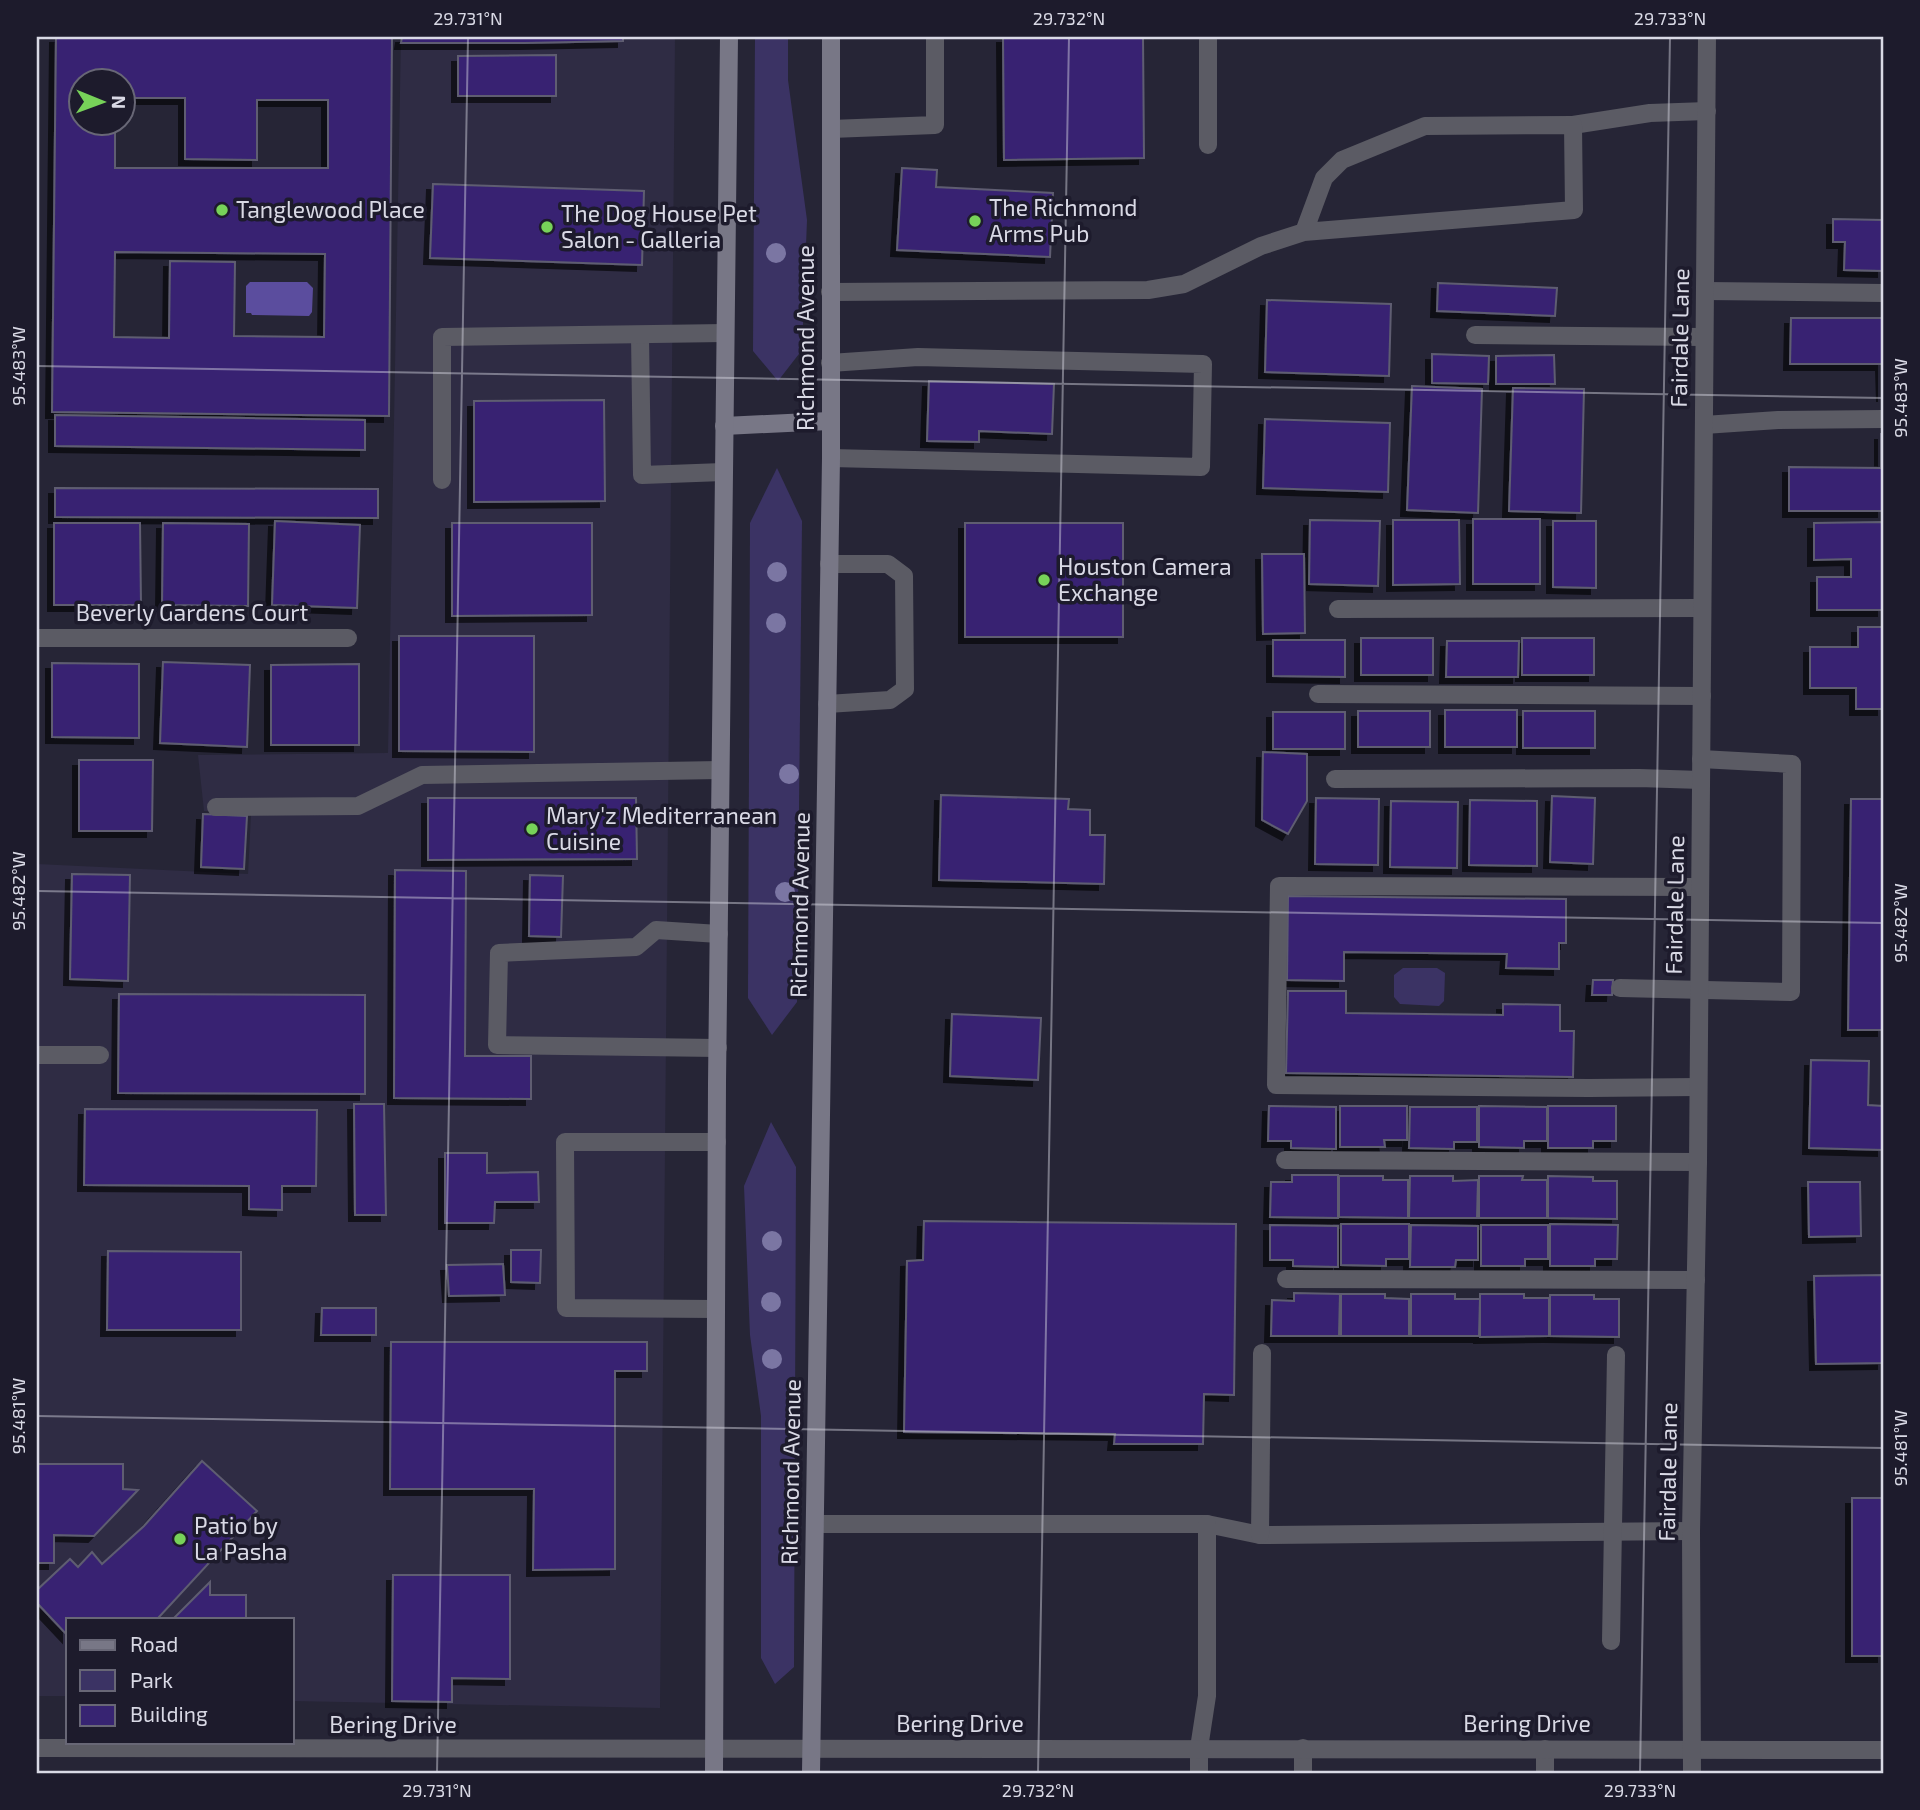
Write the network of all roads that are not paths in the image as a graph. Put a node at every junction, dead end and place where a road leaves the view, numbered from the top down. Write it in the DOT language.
graph roads {
  1 [pos="729,37"];
  2 [pos="831,37"];
  3 [pos="935,37"];
  4 [pos="1208,37"];
  5 [pos="1707,37"];
  6 [pos="1707,111"];
  7 [pos="1573,125"];
  8 [pos="831,129"];
  9 [pos="1208,145"];
  10 [pos="1304,232"];
  11 [pos="1705,291"];
  12 [pos="830,292"];
  13 [pos="1883,293"];
  14 [pos="725,333"];
  15 [pos="640,335"];
  16 [pos="1475,335"];
  17 [pos="1704,337"];
  18 [pos="830,363"];
  19 [pos="1883,419"];
  20 [pos="829,421"];
  21 [pos="1704,425"];
  22 [pos="724,426"];
  23 [pos="831,458"];
  24 [pos="723,471"];
  25 [pos="442,480"];
  26 [pos="829,564"];
  27 [pos="1702,608"];
  28 [pos="1338,609"];
  29 [pos="37,638"];
  30 [pos="348,638"];
  31 [pos="1318,694"];
  32 [pos="1702,696"];
  33 [pos="827,704"];
  34 [pos="1701,759"];
  35 [pos="720,769"];
  36 [pos="1335,779"];
  37 [pos="1701,780"];
  38 [pos="216,807"];
  39 [pos="1700,887"];
  40 [pos="719,934"];
  41 [pos="1620,988"];
  42 [pos="1699,991"];
  43 [pos="718,1048"];
  44 [pos="37,1055"];
  45 [pos="100,1055"];
  46 [pos="1698,1087"];
  47 [pos="717,1142"];
  48 [pos="1285,1160"];
  49 [pos="1698,1162"];
  50 [pos="1286,1279"];
  51 [pos="1696,1280"];
  52 [pos="716,1309"];
  53 [pos="1262,1353"];
  54 [pos="1616,1355"];
  55 [pos="815,1524"];
  56 [pos="1208,1524"];
  57 [pos="1691,1531"];
  58 [pos="1614,1532"];
  59 [pos="1260,1535"];
  60 [pos="1611,1641"];
  61 [pos="37,1748"];
  62 [pos="812,1748"];
  63 [pos="1199,1748"];
  64 [pos="1303,1748"];
  65 [pos="714,1749"];
  66 [pos="1545,1749"];
  67 [pos="1692,1749"];
  68 [pos="1883,1750"];
  69 [pos="714,1773"];
  70 [pos="811,1773"];
  71 [pos="1199,1773"];
  72 [pos="1303,1773"];
  73 [pos="1545,1773"];
  74 [pos="1692,1773"];
  1 -- 14 [label="main road"];
  2 -- 8 [label="main road, Richmond Avenue"];
  3 -- 8 [label="street"];
  4 -- 9 [label="street"];
  5 -- 6 [label="street, Fairdale Lane"];
  6 -- 7 [label="street"];
  6 -- 11 [label="street, Fairdale Lane"];
  7 -- 10 [label="street"];
  7 -- 10 [label="street"];
  8 -- 12 [label="main road, Richmond Avenue"];
  10 -- 12 [label="street"];
  11 -- 13 [label="street"];
  11 -- 17 [label="street, Fairdale Lane"];
  12 -- 18 [label="main road, Richmond Avenue"];
  14 -- 15 [label="street"];
  14 -- 22 [label="main road"];
  15 -- 24 [label="street"];
  15 -- 25 [label="street"];
  16 -- 17 [label="street"];
  17 -- 21 [label="street, Fairdale Lane"];
  18 -- 20 [label="main road, Richmond Avenue"];
  18 -- 23 [label="street"];
  19 -- 21 [label="street"];
  20 -- 22 [label="main road"];
  20 -- 23 [label="main road, Richmond Avenue"];
  21 -- 27 [label="street, Fairdale Lane"];
  22 -- 24 [label="main road"];
  23 -- 26 [label="main road, Richmond Avenue"];
  24 -- 35 [label="main road"];
  26 -- 33 [label="main road, Richmond Avenue"];
  26 -- 33 [label="street"];
  27 -- 28 [label="street"];
  27 -- 32 [label="street, Fairdale Lane"];
  29 -- 30 [label="street, Beverly Gardens Court"];
  31 -- 32 [label="street"];
  32 -- 34 [label="street, Fairdale Lane"];
  33 -- 55 [label="main road, Richmond Avenue"];
  34 -- 37 [label="street, Fairdale Lane"];
  34 -- 42 [label="street"];
  35 -- 38 [label="street"];
  35 -- 40 [label="main road"];
  36 -- 37 [label="street"];
  37 -- 39 [label="street, Fairdale Lane"];
  39 -- 42 [label="street, Fairdale Lane"];
  39 -- 46 [label="street"];
  40 -- 43 [label="main road"];
  40 -- 43 [label="street"];
  41 -- 42 [label="street"];
  42 -- 46 [label="street, Fairdale Lane"];
  43 -- 47 [label="main road"];
  44 -- 45 [label="street"];
  46 -- 49 [label="street, Fairdale Lane"];
  47 -- 52 [label="main road"];
  47 -- 52 [label="street"];
  48 -- 49 [label="street"];
  49 -- 51 [label="street, Fairdale Lane"];
  50 -- 51 [label="street"];
  51 -- 57 [label="street, Fairdale Lane"];
  52 -- 65 [label="main road"];
  53 -- 59 [label="street"];
  54 -- 58 [label="street"];
  55 -- 56 [label="street"];
  55 -- 62 [label="main road, Richmond Avenue"];
  56 -- 59 [label="street"];
  56 -- 63 [label="street"];
  57 -- 58 [label="street"];
  57 -- 67 [label="street, Fairdale Lane"];
  58 -- 59 [label="street"];
  58 -- 60 [label="street"];
  61 -- 65 [label="street, Bering Drive"];
  62 -- 63 [label="street, Bering Drive"];
  62 -- 65 [label="street, Bering Drive"];
  62 -- 70 [label="main road, Richmond Avenue"];
  63 -- 64 [label="street, Bering Drive"];
  63 -- 71 [label="street"];
  64 -- 66 [label="street, Bering Drive"];
  64 -- 72 [label="street"];
  65 -- 69 [label="main road"];
  66 -- 67 [label="street, Bering Drive"];
  66 -- 73 [label="street"];
  67 -- 68 [label="street, Bering Drive"];
  67 -- 74 [label="street, Fairdale Lane"];
}
